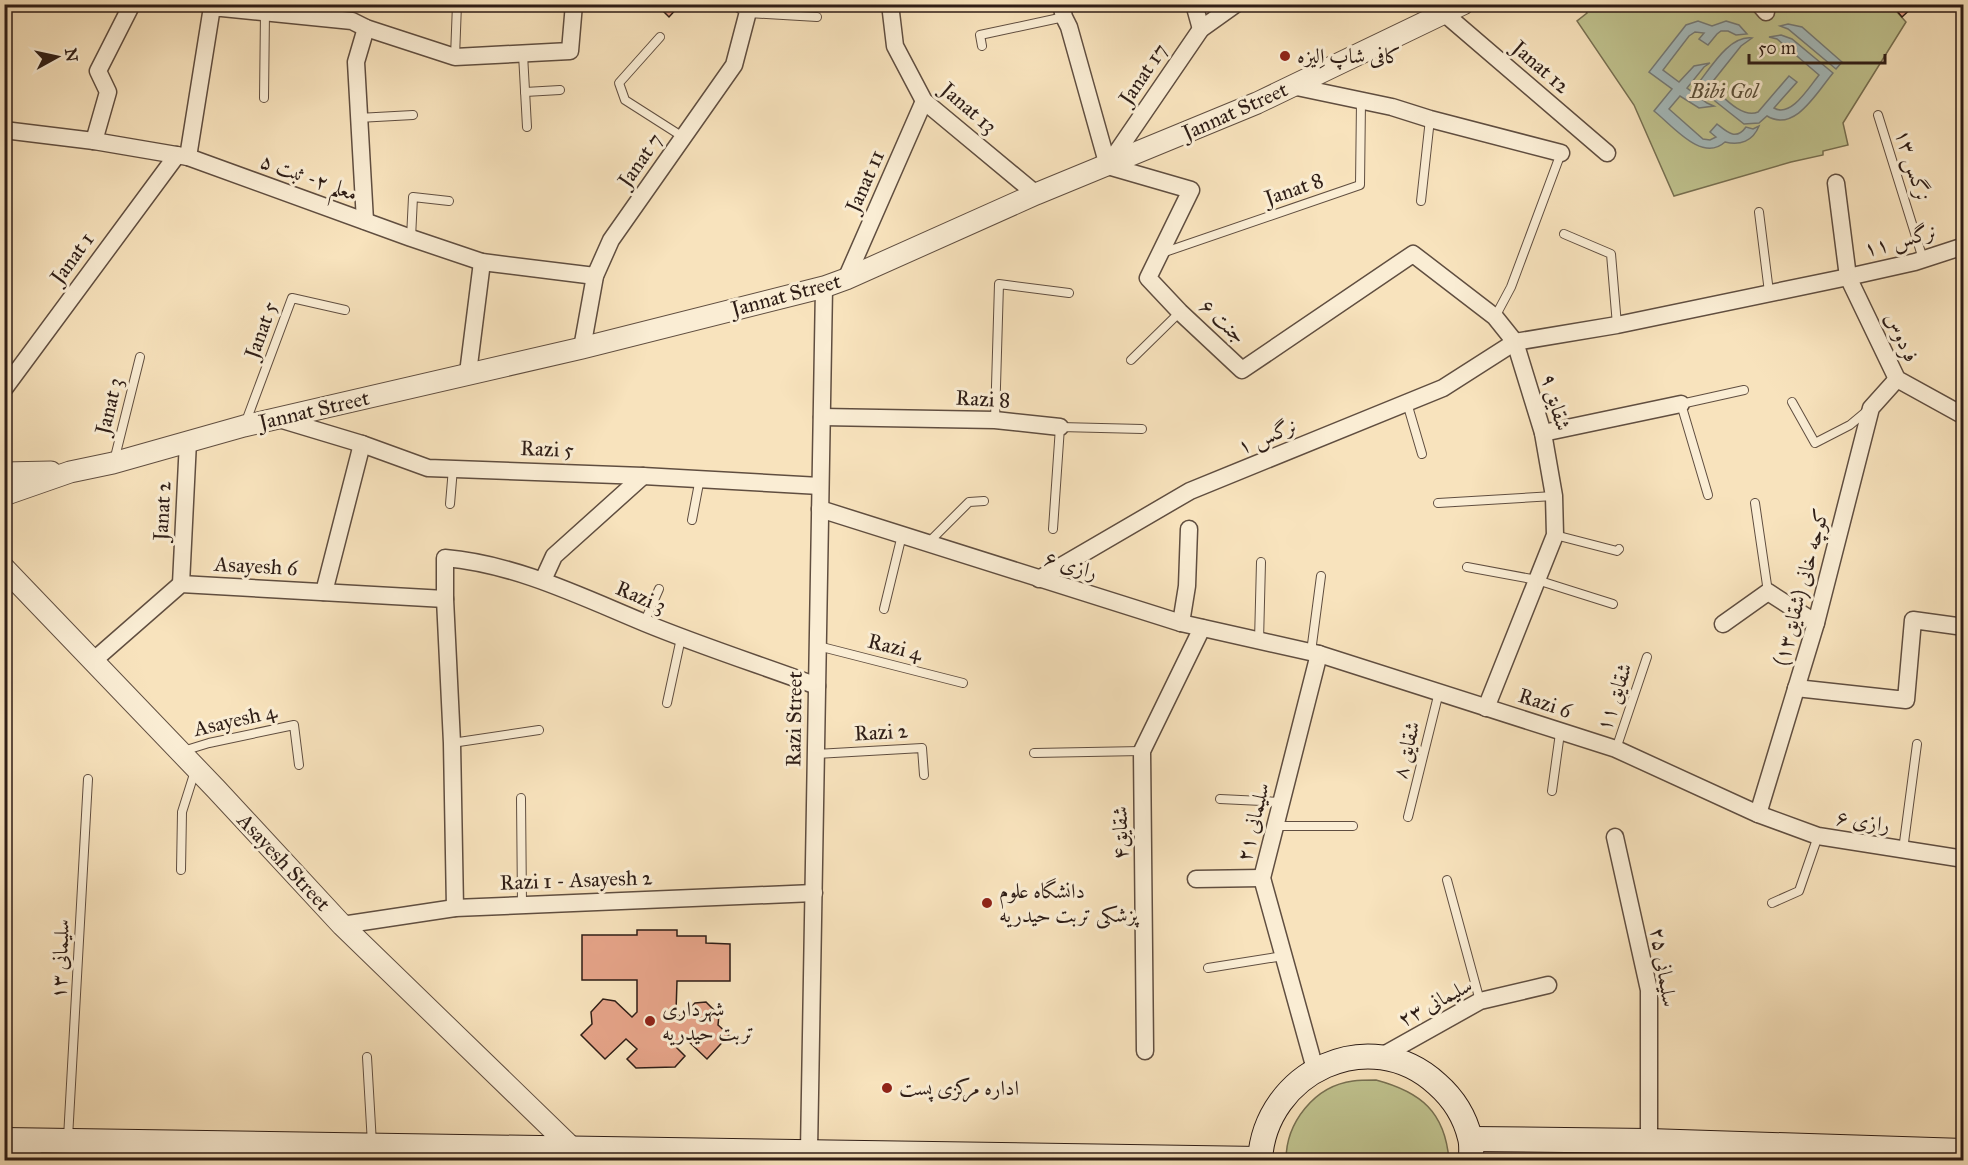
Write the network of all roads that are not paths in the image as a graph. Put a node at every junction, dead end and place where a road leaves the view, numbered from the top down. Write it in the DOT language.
graph roads {
  1 [pos="132,4"];
  2 [pos="457,4"];
  3 [pos="574,4"];
  4 [pos="731,4"];
  5 [pos="890,4"];
  6 [pos="1194,4"];
  7 [pos="1236,4"];
  8 [pos="254,9"];
  9 [pos="749,9"];
  10 [pos="1454,9"];
  11 [pos="1063,11"];
  12 [pos="817,17"];
  13 [pos="357,18"];
  14 [pos="1201,29"];
  15 [pos="660,37"];
  16 [pos="982,46"];
  17 [pos="523,54"];
  18 [pos="455,57"];
  19 [pos="1292,86"];
  20 [pos="560,90"];
  21 [pos="525,93"];
  22 [pos="264,98"];
  23 [pos="924,101"];
  24 [pos="1361,101"];
  25 [pos="413,115"];
  26 [pos="1878,115"];
  27 [pos="358,118"];
  28 [pos="1430,119"];
  29 [pos="526,127"];
  30 [pos="4,130"];
  31 [pos="683,137"];
  32 [pos="94,141"];
  33 [pos="1561,153"];
  34 [pos="1607,153"];
  35 [pos="182,156"];
  36 [pos="1108,166"];
  37 [pos="1836,183"];
  38 [pos="1036,194"];
  39 [pos="449,201"];
  40 [pos="1421,201"];
  41 [pos="1760,212"];
  42 [pos="365,221"];
  43 [pos="1564,234"];
  44 [pos="411,238"];
  45 [pos="1964,246"];
  46 [pos="1159,254"];
  47 [pos="1923,259"];
  48 [pos="482,262"];
  49 [pos="595,276"];
  50 [pos="1848,277"];
  51 [pos="846,279"];
  52 [pos="824,287"];
  53 [pos="1769,292"];
  54 [pos="1069,293"];
  55 [pos="345,310"];
  56 [pos="1180,312"];
  57 [pos="1322,317"];
  58 [pos="1495,317"];
  59 [pos="1617,325"];
  60 [pos="1515,342"];
  61 [pos="582,348"];
  62 [pos="140,357"];
  63 [pos="1131,360"];
  64 [pos="468,373"];
  65 [pos="1897,379"];
  66 [pos="4,389"];
  67 [pos="1744,390"];
  68 [pos="1792,402"];
  69 [pos="1407,403"];
  70 [pos="1681,404"];
  71 [pos="1871,408"];
  72 [pos="1964,416"];
  73 [pos="822,417"];
  74 [pos="279,419"];
  75 [pos="994,420"];
  76 [pos="244,426"];
  77 [pos="1060,427"];
  78 [pos="1142,429"];
  79 [pos="1543,433"];
  80 [pos="188,441"];
  81 [pos="362,444"];
  82 [pos="1422,453"];
  83 [pos="113,464"];
  84 [pos="453,468"];
  85 [pos="70,472"];
  86 [pos="4,473"];
  87 [pos="643,476"];
  88 [pos="700,478"];
  89 [pos="820,486"];
  90 [pos="4,495"];
  91 [pos="1708,495"];
  92 [pos="1554,496"];
  93 [pos="984,501"];
  94 [pos="1438,503"];
  95 [pos="1755,503"];
  96 [pos="450,504"];
  97 [pos="820,509"];
  98 [pos="692,520"];
  99 [pos="1053,529"];
  100 [pos="1189,529"];
  101 [pos="902,535"];
  102 [pos="1555,536"];
  103 [pos="927,543"];
  104 [pos="1619,549"];
  105 [pos="1261,562"];
  106 [pos="1467,567"];
  107 [pos="4,568"];
  108 [pos="1321,576"];
  109 [pos="1039,579"];
  110 [pos="543,580"];
  111 [pos="1537,580"];
  112 [pos="181,584"];
  113 [pos="659,589"];
  114 [pos="324,592"];
  115 [pos="1768,592"];
  116 [pos="445,599"];
  117 [pos="1612,604"];
  118 [pos="884,609"];
  119 [pos="644,623"];
  120 [pos="1181,623"];
  121 [pos="1816,623"];
  122 [pos="1723,624"];
  123 [pos="1963,624"];
  124 [pos="1202,628"];
  125 [pos="681,638"];
  126 [pos="1259,640"];
  127 [pos="818,646"];
  128 [pos="1315,653"];
  129 [pos="1647,657"];
  130 [pos="93,661"];
  131 [pos="963,683"];
  132 [pos="817,686"];
  133 [pos="1796,688"];
  134 [pos="1439,692"];
  135 [pos="667,703"];
  136 [pos="1486,708"];
  137 [pos="539,730"];
  138 [pos="1560,733"];
  139 [pos="452,743"];
  140 [pos="1917,744"];
  141 [pos="1616,749"];
  142 [pos="179,752"];
  143 [pos="1142,752"];
  144 [pos="1034,753"];
  145 [pos="816,754"];
  146 [pos="298,765"];
  147 [pos="196,769"];
  148 [pos="924,775"];
  149 [pos="88,779"];
  150 [pos="1552,791"];
  151 [pos="520,798"];
  152 [pos="1220,799"];
  153 [pos="1281,802"];
  154 [pos="1758,814"];
  155 [pos="1408,817"];
  156 [pos="1275,826"];
  157 [pos="1353,826"];
  158 [pos="1818,836"];
  159 [pos="1615,837"];
  160 [pos="1903,850"];
  161 [pos="1964,859"];
  162 [pos="181,870"];
  163 [pos="1262,878"];
  164 [pos="1196,879"];
  165 [pos="1447,880"];
  166 [pos="814,893"];
  167 [pos="1772,903"];
  168 [pos="522,905"];
  169 [pos="455,908"];
  170 [pos="342,925"];
  171 [pos="1283,956"];
  172 [pos="1208,968"];
  173 [pos="1548,985"];
  174 [pos="1480,1001"];
  175 [pos="1145,1051"];
  176 [pos="367,1057"];
  177 [pos="1380,1057"];
  178 [pos="1315,1070"];
  179 [pos="68,1141"];
  180 [pos="1649,1141"];
  181 [pos="7,1143"];
  182 [pos="372,1145"];
  183 [pos="572,1148"];
  184 [pos="1471,1150"];
  185 [pos="94,1151"];
  186 [pos="170,1151"];
  187 [pos="809,1151"];
  188 [pos="1964,1151"];
  189 [pos="653,1155"];
  190 [pos="1003,1158"];
  191 [pos="1260,1160"];
  1 -- 32 [label="street"];
  2 -- 18 [label="lane"];
  3 -- 17 [label="street"];
  4 -- 9 [label="lane"];
  5 -- 23 [label="street, Janat 13"];
  6 -- 14 [label="street"];
  7 -- 14 [label="street"];
  8 -- 13 [label="street"];
  8 -- 22 [label="lane"];
  8 -- 35 [label="street"];
  9 -- 12 [label="lane"];
  9 -- 31 [label="street, Janat 7"];
  10 -- 19 [label="street, Jannat Street"];
  10 -- 34 [label="street, Janat 12"];
  11 -- 16 [label="lane"];
  11 -- 36 [label="street"];
  13 -- 18 [label="street"];
  13 -- 27 [label="street"];
  14 -- 36 [label="street, Janat 17"];
  15 -- 31 [label="lane"];
  17 -- 18 [label="street"];
  17 -- 21 [label="lane"];
  19 -- 24 [label="street"];
  19 -- 36 [label="street, Jannat Street"];
  20 -- 21 [label="lane"];
  21 -- 29 [label="lane"];
  23 -- 38 [label="street, Janat 13"];
  23 -- 51 [label="street, Janat 11"];
  24 -- 28 [label="street"];
  24 -- 46 [label="lane, Janat 8"];
  25 -- 27 [label="lane"];
  26 -- 47 [label="lane, نرگس ۱۳"];
  27 -- 42 [label="street"];
  28 -- 33 [label="street"];
  28 -- 40 [label="lane"];
  30 -- 32 [label="street, معلم ۲- ثبت ۵"];
  31 -- 49 [label="street, Janat 7"];
  32 -- 35 [label="street, معلم ۲- ثبت ۵"];
  33 -- 58 [label="lane"];
  35 -- 42 [label="street, معلم ۲- ثبت ۵"];
  35 -- 66 [label="street, Janat 1"];
  36 -- 38 [label="street, Jannat Street"];
  36 -- 46 [label="street"];
  37 -- 50 [label="street, فردوس"];
  38 -- 51 [label="street, Jannat Street"];
  39 -- 44 [label="lane"];
  41 -- 53 [label="lane"];
  42 -- 44 [label="street, معلم ۲- ثبت ۵"];
  43 -- 59 [label="lane"];
  44 -- 48 [label="street, معلم ۲- ثبت ۵"];
  45 -- 47 [label="street, نرگس ۱۱"];
  46 -- 56 [label="street"];
  47 -- 50 [label="street, نرگس ۱۱"];
  48 -- 49 [label="street, معلم ۲- ثبت ۵"];
  48 -- 64 [label="street"];
  49 -- 61 [label="street, Janat 7"];
  50 -- 53 [label="street, نرگس ۱۱"];
  50 -- 65 [label="street, فردوس"];
  51 -- 52 [label="street, Jannat Street"];
  52 -- 61 [label="street, Jannat Street"];
  52 -- 73 [label="street, Razi Street"];
  53 -- 59 [label="street, نرگس ۱۱"];
  54 -- 75 [label="lane"];
  55 -- 76 [label="lane, Janat 5"];
  56 -- 57 [label="street, جنت ۶"];
  56 -- 63 [label="lane"];
  57 -- 58 [label="street, شقایق ۹"];
  58 -- 60 [label="street, شقایق ۹"];
  59 -- 60 [label="street, نرگس ۱۱"];
  60 -- 69 [label="street, نرگس ۱"];
  60 -- 79 [label="street, شقایق ۹"];
  61 -- 64 [label="street, Jannat Street"];
  62 -- 83 [label="lane, Janat 3"];
  64 -- 74 [label="street, Jannat Street"];
  65 -- 71 [label="street, کوچه خانی (شقایق۱۳)"];
  65 -- 72 [label="street, فردوس"];
  67 -- 70 [label="lane"];
  68 -- 71 [label="lane"];
  69 -- 82 [label="lane"];
  69 -- 109 [label="street, نرگس ۱"];
  70 -- 79 [label="street"];
  70 -- 91 [label="lane"];
  71 -- 121 [label="street, کوچه خانی (شقایق۱۳)"];
  73 -- 75 [label="street, Razi 8"];
  73 -- 89 [label="street, Razi Street"];
  74 -- 76 [label="street, Jannat Street"];
  74 -- 81 [label="street, Razi 5"];
  75 -- 77 [label="street, Razi 8"];
  76 -- 80 [label="street, Jannat Street"];
  77 -- 78 [label="lane, Razi 8"];
  77 -- 99 [label="lane"];
  79 -- 92 [label="street, شقایق ۹"];
  80 -- 83 [label="street, Jannat Street"];
  80 -- 112 [label="street, Janat 2"];
  81 -- 84 [label="street, Razi 5"];
  81 -- 114 [label="street"];
  83 -- 85 [label="street, Jannat Street"];
  84 -- 87 [label="street, Razi 5"];
  84 -- 96 [label="lane"];
  85 -- 86 [label="street, Jannat Street"];
  85 -- 90 [label="street, Jannat Street"];
  87 -- 88 [label="street, Razi 5"];
  87 -- 110 [label="street"];
  88 -- 89 [label="street, Razi 5"];
  88 -- 98 [label="lane"];
  89 -- 97 [label="street, Razi Street"];
  92 -- 94 [label="lane"];
  92 -- 102 [label="street, شقایق ۹"];
  93 -- 103 [label="lane"];
  95 -- 115 [label="lane"];
  97 -- 101 [label="street, رازی ۶"];
  97 -- 127 [label="street, Razi Street"];
  100 -- 120 [label="street"];
  101 -- 103 [label="street, رازی ۶"];
  101 -- 118 [label="lane"];
  102 -- 104 [label="lane"];
  102 -- 111 [label="street, شقایق ۹"];
  103 -- 109 [label="street, رازی ۶"];
  105 -- 126 [label="lane"];
  106 -- 111 [label="lane"];
  107 -- 130 [label="street, Asayesh Street"];
  108 -- 128 [label="lane"];
  109 -- 120 [label="street, رازی ۶"];
  110 -- 116 [label="street, Razi 3"];
  110 -- 119 [label="street, Razi 3"];
  111 -- 117 [label="lane"];
  111 -- 136 [label="street, شقایق ۹"];
  112 -- 114 [label="street, Asayesh 6"];
  112 -- 130 [label="street"];
  113 -- 119 [label="lane"];
  114 -- 116 [label="street, Asayesh 6"];
  115 -- 121 [label="street"];
  115 -- 122 [label="street"];
  116 -- 139 [label="street"];
  119 -- 125 [label="street, Razi 3"];
  120 -- 124 [label="street, رازی ۶"];
  121 -- 133 [label="street, کوچه خانی (شقایق۱۳)"];
  123 -- 133 [label="street"];
  124 -- 126 [label="street, رازی ۶"];
  124 -- 143 [label="street, شقایق۴"];
  125 -- 132 [label="street, Razi 3"];
  125 -- 135 [label="lane"];
  126 -- 128 [label="street, رازی ۶"];
  127 -- 131 [label="lane, Razi 4"];
  127 -- 132 [label="street, Razi Street"];
  128 -- 134 [label="street, Razi 6"];
  128 -- 153 [label="street, سلیمانی ۲۱"];
  129 -- 141 [label="lane, شقایق ۱۱"];
  130 -- 142 [label="street, Asayesh Street"];
  132 -- 145 [label="street, Razi Street"];
  133 -- 154 [label="street, کوچه خانی (شقایق۱۳)"];
  134 -- 136 [label="street, Razi 6"];
  134 -- 155 [label="lane, شقایق ۸"];
  136 -- 138 [label="street, Razi 6"];
  137 -- 139 [label="lane"];
  138 -- 141 [label="street, Razi 6"];
  138 -- 150 [label="lane"];
  139 -- 169 [label="street"];
  140 -- 160 [label="lane"];
  141 -- 154 [label="street, Razi 6"];
  142 -- 146 [label="lane, Asayesh 4"];
  142 -- 147 [label="street, Asayesh Street"];
  143 -- 144 [label="lane"];
  143 -- 175 [label="street, شقایق۴"];
  145 -- 148 [label="lane, Razi 2"];
  145 -- 166 [label="street, Razi Street"];
  147 -- 162 [label="lane"];
  147 -- 170 [label="street, Asayesh Street"];
  149 -- 179 [label="lane, سلیمانی ۱۳"];
  151 -- 168 [label="lane"];
  152 -- 153 [label="lane"];
  153 -- 156 [label="street, سلیمانی ۲۱"];
  154 -- 158 [label="street, رازی ۶"];
  156 -- 157 [label="lane"];
  156 -- 163 [label="street, سلیمانی ۲۱"];
  158 -- 160 [label="street, رازی ۶"];
  158 -- 167 [label="lane"];
  159 -- 180 [label="street, سلیمانی ۲۵"];
  160 -- 161 [label="street, رازی ۶"];
  163 -- 164 [label="street"];
  163 -- 171 [label="street, سلیمانی ۲۱"];
  165 -- 174 [label="lane"];
  166 -- 168 [label="street, Razi 1 - Asayesh 2"];
  166 -- 187 [label="street, Razi Street"];
  168 -- 169 [label="street, Razi 1 - Asayesh 2"];
  169 -- 170 [label="street, Razi 1 - Asayesh 2"];
  170 -- 183 [label="street, Asayesh Street"];
  171 -- 172 [label="lane"];
  171 -- 178 [label="street, سلیمانی ۲۱"];
  173 -- 174 [label="street, سلیمانی ۲۳"];
  174 -- 177 [label="street, سلیمانی ۲۳"];
  176 -- 182 [label="lane"];
  177 -- 178 [label="main road"];
  177 -- 184 [label="main road"];
  178 -- 191 [label="main road"];
  179 -- 181 [label="main road"];
  179 -- 185 [label="main road"];
  180 -- 184 [label="main road"];
  180 -- 188 [label="main road"];
  182 -- 183 [label="main road"];
  182 -- 186 [label="main road"];
  183 -- 189 [label="main road"];
  185 -- 186 [label="main road"];
  187 -- 189 [label="main road"];
  187 -- 190 [label="main road"];
  190 -- 191 [label="main road"];
}
